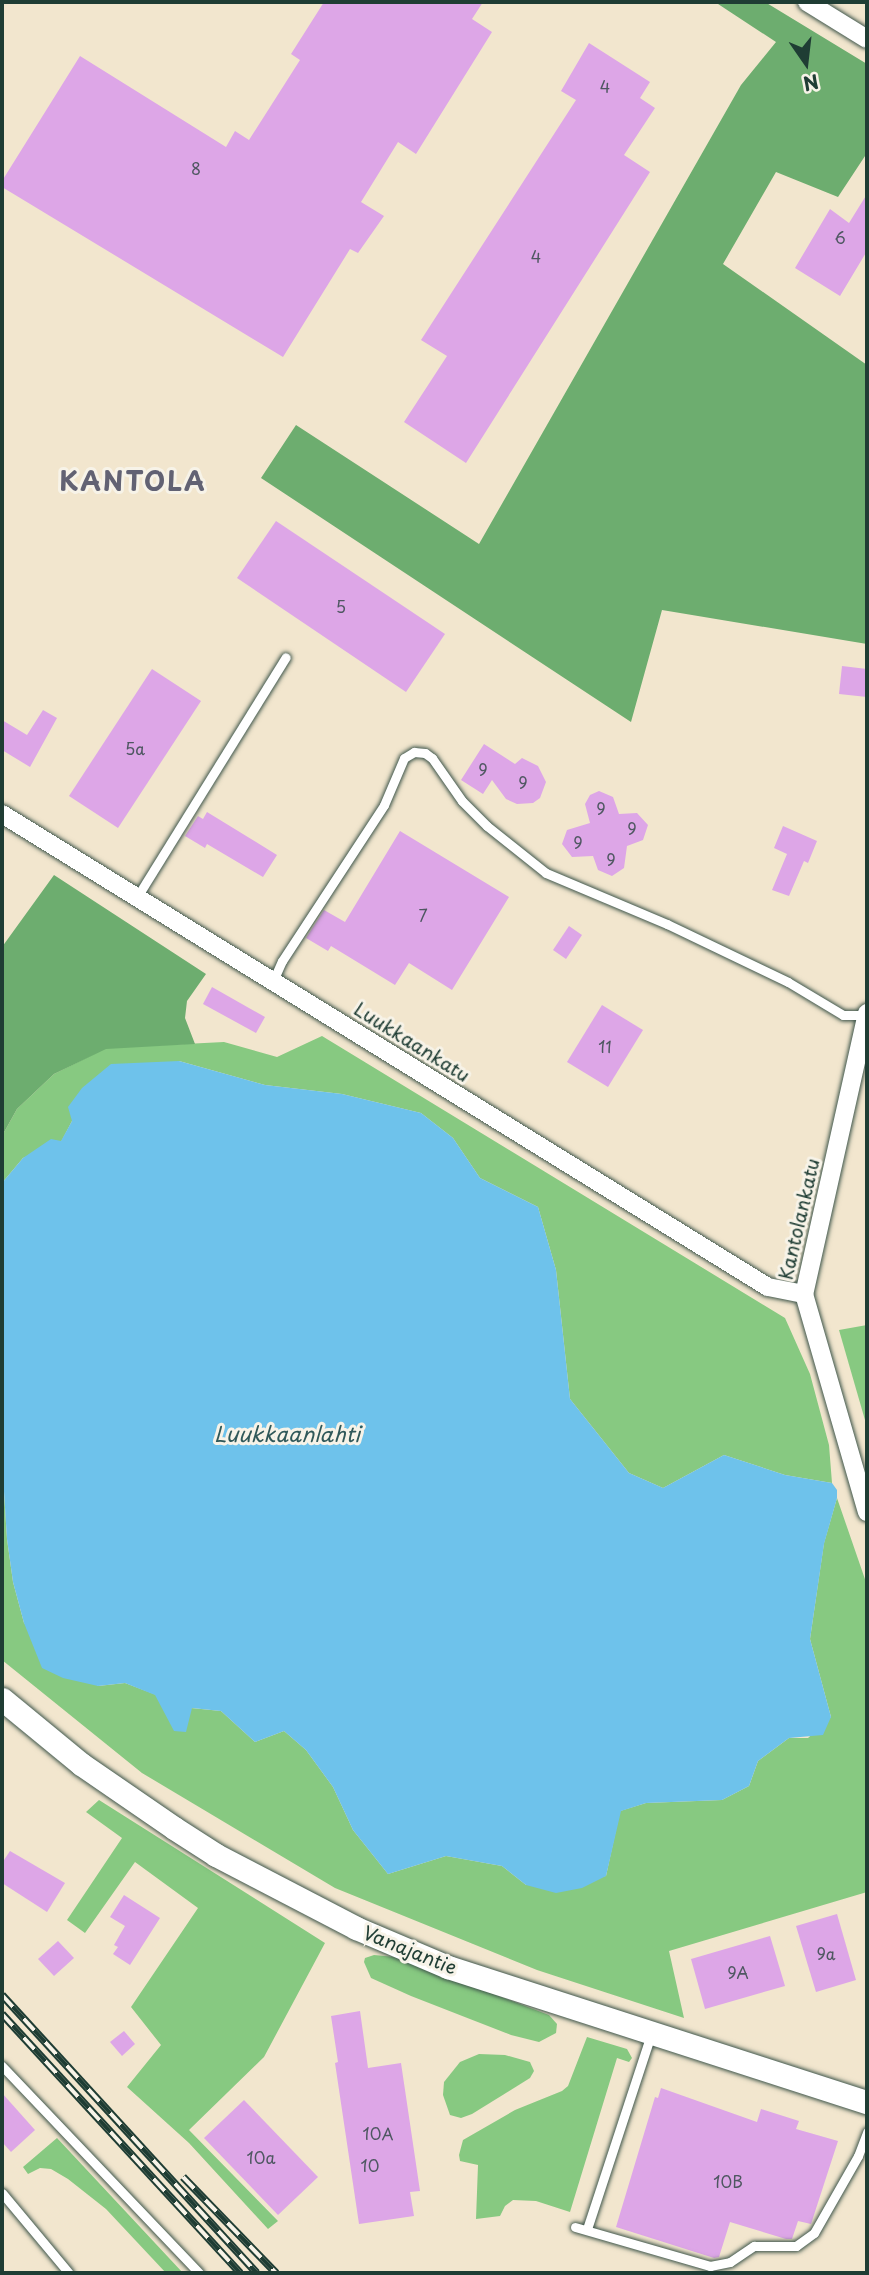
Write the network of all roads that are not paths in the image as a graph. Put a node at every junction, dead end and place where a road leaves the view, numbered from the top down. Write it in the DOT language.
graph roads {
  1 [pos="807,2"];
  2 [pos="867,38"];
  3 [pos="286,657"];
  4 [pos="2,814"];
  5 [pos="138,897"];
  6 [pos="273,981"];
  7 [pos="867,1014"];
  8 [pos="804,1294"];
  9 [pos="867,1513"];
  10 [pos="2,1699"];
  11 [pos="651,2032"];
  12 [pos="2,2066"];
  13 [pos="867,2102"];
  14 [pos="867,2132"];
  15 [pos="2,2193"];
  16 [pos="575,2227"];
  17 [pos="587,2229"];
  18 [pos="69,2273"];
  19 [pos="200,2273"];
  1 -- 2 [label="street"];
  3 -- 5 [label="lane"];
  4 -- 5 [label="street, Luukkaankatu"];
  5 -- 6 [label="street, Luukkaankatu"];
  6 -- 7 [label="lane"];
  6 -- 8 [label="street, Luukkaankatu"];
  7 -- 8 [label="street, Kantolankatu"];
  8 -- 9 [label="street, Kantolankatu"];
  10 -- 11 [label="street, Vanajantie"];
  11 -- 13 [label="street, Vanajantie"];
  11 -- 17 [label="lane"];
  12 -- 19 [label="lane"];
  14 -- 17 [label="lane"];
  15 -- 18 [label="lane"];
  16 -- 17 [label="lane"];
}
